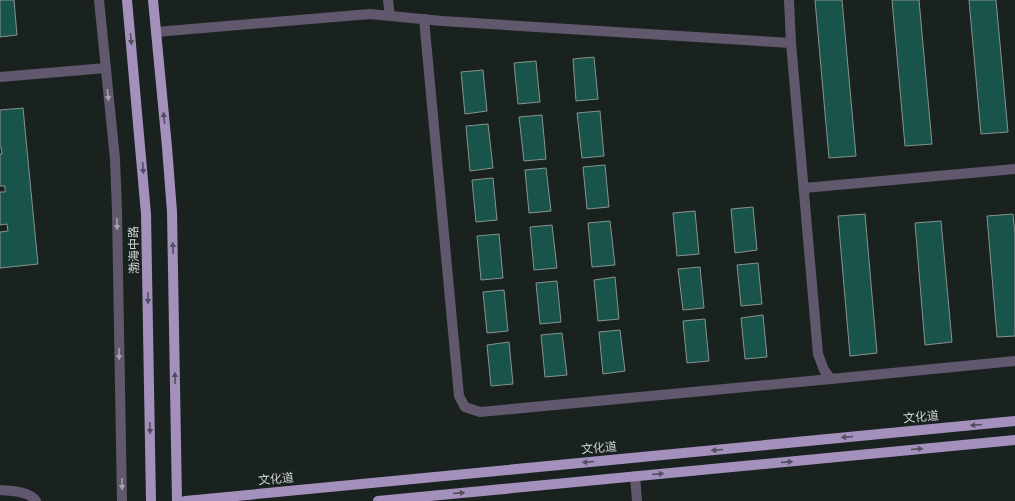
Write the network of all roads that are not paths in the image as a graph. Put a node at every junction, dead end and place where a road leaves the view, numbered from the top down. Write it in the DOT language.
graph roads {
  1 [pos="99,0"];
  2 [pos="128,0"];
  3 [pos="153,0"];
  4 [pos="388,0"];
  5 [pos="788,0"];
  6 [pos="390,16"];
  7 [pos="424,19"];
  8 [pos="156,32"];
  9 [pos="791,43"];
  10 [pos="106,68"];
  11 [pos="0,77"];
  12 [pos="1015,169"];
  13 [pos="804,188"];
  14 [pos="1015,361"];
  15 [pos="831,380"];
  16 [pos="1015,421"];
  17 [pos="1015,440"];
  18 [pos="635,476"];
  19 [pos="0,490"];
  20 [pos="36,501"];
  21 [pos="122,501"];
  22 [pos="151,501"];
  23 [pos="177,501"];
  24 [pos="185,501"];
  25 [pos="378,501"];
  26 [pos="637,501"];
  1 -- 10 [label="street"];
  2 -- 22 [label="main road, 渤海中路, one-way"];
  3 -- 8 [label="main road"];
  4 -- 6 [label="street"];
  5 -- 9 [label="street"];
  6 -- 7 [label="street"];
  6 -- 8 [label="street"];
  7 -- 9 [label="street"];
  7 -- 15 [label="street"];
  23 -- 8 [label="main road, one-way"];
  9 -- 13 [label="street"];
  10 -- 11 [label="street"];
  10 -- 21 [label="street, one-way"];
  12 -- 13 [label="street"];
  13 -- 15 [label="street"];
  14 -- 15 [label="street"];
  16 -- 24 [label="main road, 文化道, one-way"];
  18 -- 17 [label="main road, one-way"];
  25 -- 18 [label="main road, one-way"];
  18 -- 26 [label="street"];
  19 -- 20 [label="street"];
}
